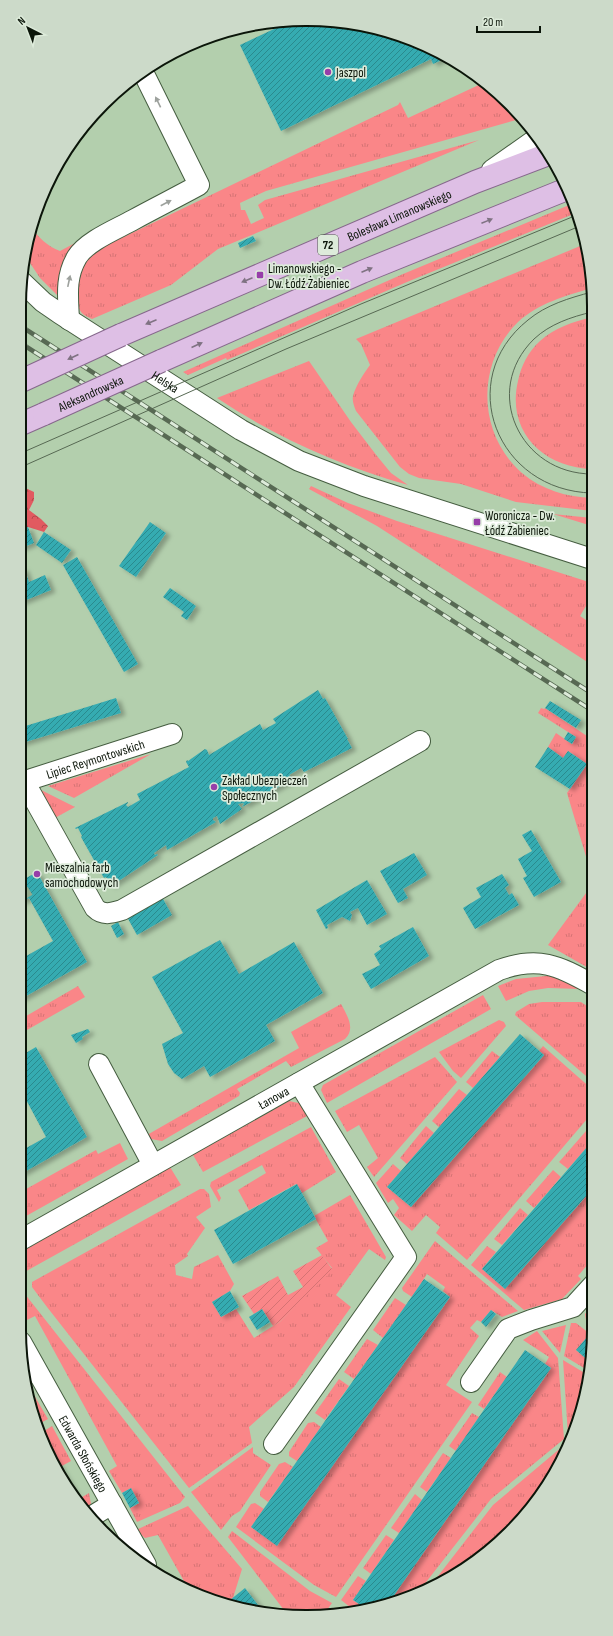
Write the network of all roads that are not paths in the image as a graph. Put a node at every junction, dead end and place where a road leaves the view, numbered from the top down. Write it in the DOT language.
graph roads {
  1 [pos="145,77"];
  2 [pos="533,141"];
  3 [pos="543,156"];
  4 [pos="475,182"];
  5 [pos="562,191"];
  6 [pos="27,287"];
  7 [pos="69,320"];
  8 [pos="26,379"];
  9 [pos="26,422"];
  10 [pos="587,557"];
  11 [pos="172,734"];
  12 [pos="420,741"];
  13 [pos="26,780"];
  14 [pos="26,791"];
  15 [pos="587,982"];
  16 [pos="99,1064"];
  17 [pos="299,1083"];
  18 [pos="153,1165"];
  19 [pos="26,1237"];
  20 [pos="587,1292"];
  21 [pos="27,1353"];
  22 [pos="471,1382"];
  23 [pos="274,1444"];
  24 [pos="112,1504"];
  25 [pos="96,1514"];
  26 [pos="141,1555"];
  7 -- 1 [label="street, one-way"];
  2 -- 4 [label="street"];
  3 -- 4 [label="main road, Bolesława Limanowskiego / 72"];
  4 -- 8 [label="main road, Bolesława Limanowskiego / 72, one-way, bridge"];
  9 -- 5 [label="main road, Aleksandrowska, one-way, bridge"];
  6 -- 7 [label="street, Helska"];
  7 -- 10 [label="street, Helska"];
  11 -- 13 [label="street, Lipiec Reymontowskich"];
  12 -- 14 [label="street"];
  15 -- 17 [label="street, Łanowa"];
  16 -- 18 [label="street"];
  17 -- 18 [label="street, Łanowa"];
  17 -- 23 [label="street"];
  18 -- 19 [label="street, Łanowa"];
  20 -- 22 [label="street"];
  21 -- 24 [label="street, Edwarda Słońskiego"];
  24 -- 25 [label="street"];
  24 -- 26 [label="street, Edwarda Słońskiego"];
}
